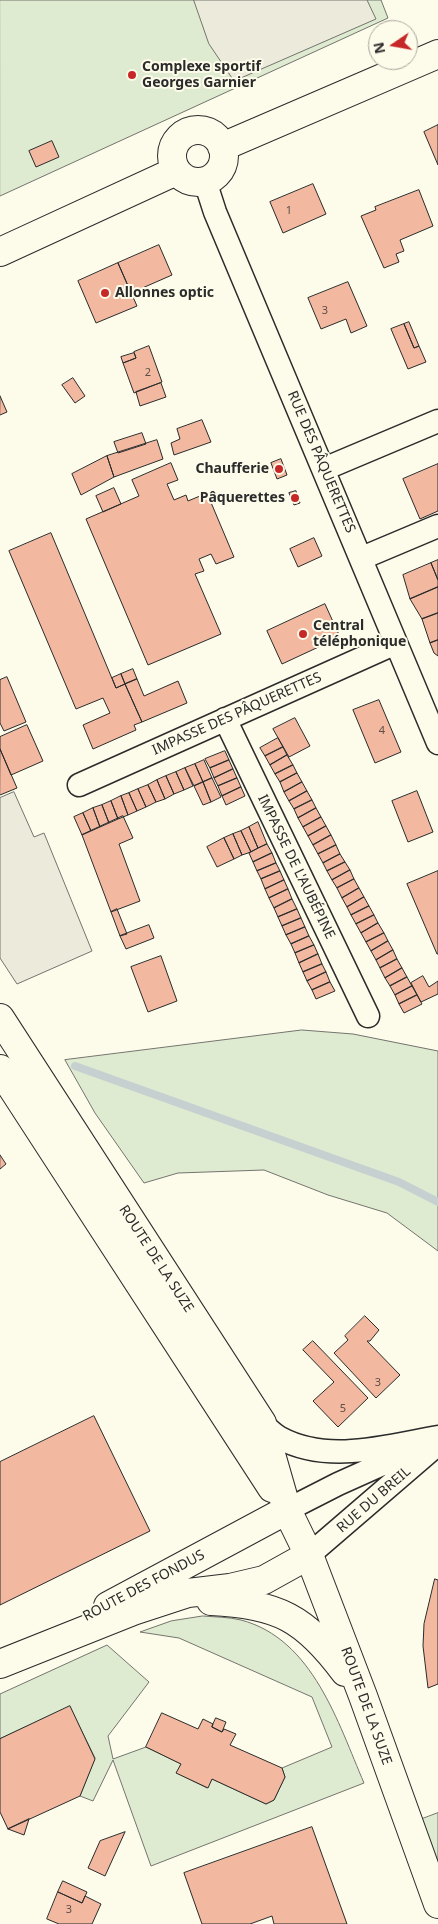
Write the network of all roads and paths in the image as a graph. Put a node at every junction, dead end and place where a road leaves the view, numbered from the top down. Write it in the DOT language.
graph roads {
  1 [pos="438,54"];
  2 [pos="222,147"];
  3 [pos="176,171"];
  4 [pos="205,181"];
  5 [pos="0,252"];
  6 [pos="438,420"];
  7 [pos="324,469"];
  8 [pos="438,526"];
  9 [pos="362,558"];
  10 [pos="396,643"];
  11 [pos="225,719"];
  12 [pos="438,743"];
  13 [pos="79,785"];
  14 [pos="368,1016"];
  15 [pos="0,1018"];
  16 [pos="0,1069"];
  17 [pos="262,1423"];
  18 [pos="438,1439"];
  19 [pos="438,1444"];
  20 [pos="287,1510"];
  21 [pos="308,1555"];
  22 [pos="162,1602"];
  23 [pos="0,1663"];
  24 [pos="363,1696"];
  25 [pos="438,1904"];
  1 -- 2 [label="main road"];
  2 -- 3 [label="main road"];
  2 -- 4 [label="main road"];
  3 -- 4 [label="main road"];
  3 -- 5 [label="main road"];
  4 -- 7 [label="street, RUE DES PÂQUERETTES"];
  6 -- 7 [label="street"];
  7 -- 9 [label="street, RUE DES PÂQUERETTES"];
  8 -- 9 [label="street"];
  9 -- 10 [label="street, RUE DES PÂQUERETTES"];
  10 -- 11 [label="street, IMPASSE DES PÂQUERETTES"];
  10 -- 12 [label="street, RUE DES PÂQUERETTES"];
  11 -- 13 [label="street, IMPASSE DES PÂQUERETTES"];
  11 -- 14 [label="street, IMPASSE DE L'AUBÉPINE"];
  15 -- 17 [label="main road, ROUTE DE LA SUZE"];
  16 -- 20 [label="main road, ROUTE DE LA SUZE"];
  17 -- 18 [label="street, RUE DU BREIL"];
  17 -- 20 [label="main road, ROUTE DE LA SUZE"];
  18 -- 20 [label="street, RUE DU BREIL"];
  19 -- 21 [label="street, RUE DU BREIL"];
  20 -- 21 [label="main road, ROUTE DE LA SUZE"];
  20 -- 23 [label="main road, ROUTE DES FONDUS"];
  21 -- 22 [label="main road, ROUTE DES FONDUS"];
  21 -- 24 [label="main road, ROUTE DE LA SUZE"];
  22 -- 23 [label="main road, ROUTE DES FONDUS"];
  22 -- 24 [label="main road, ROUTE DES FONDUS"];
  24 -- 25 [label="main road, ROUTE DE LA SUZE"];
}
